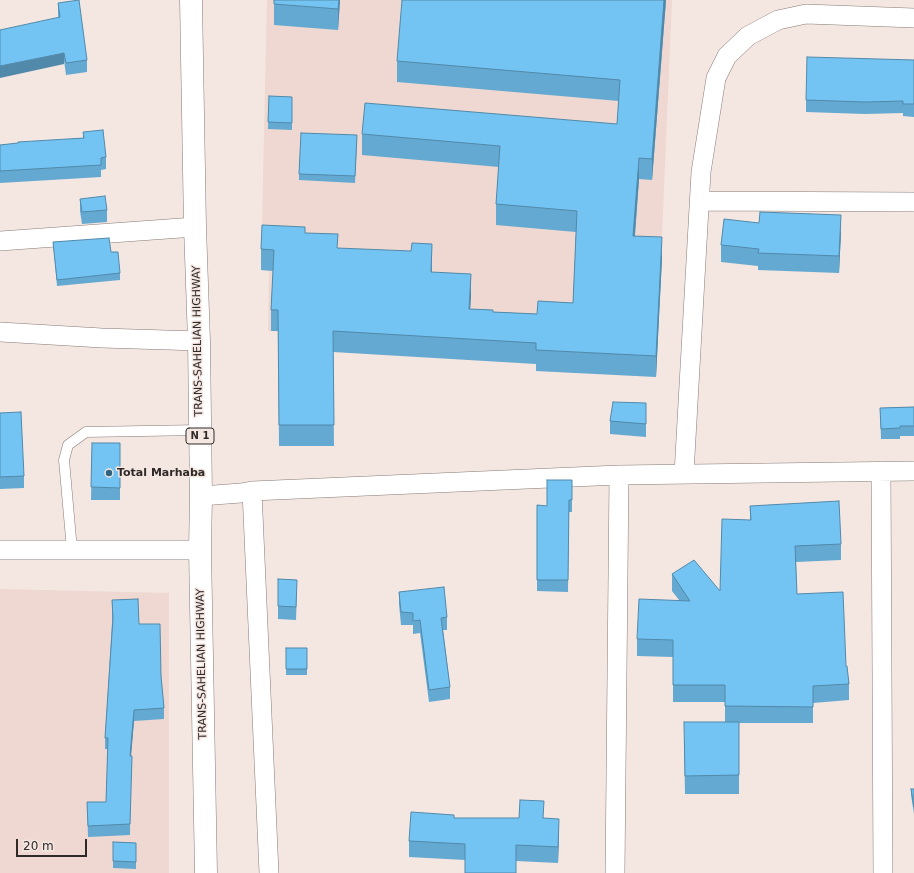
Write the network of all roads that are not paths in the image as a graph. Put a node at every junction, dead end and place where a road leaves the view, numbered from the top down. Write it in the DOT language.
graph roads {
  1 [pos="192,0"];
  2 [pos="914,18"];
  3 [pos="699,201"];
  4 [pos="914,202"];
  5 [pos="195,227"];
  6 [pos="0,241"];
  7 [pos="0,332"];
  8 [pos="199,341"];
  9 [pos="200,430"];
  10 [pos="881,471"];
  11 [pos="914,471"];
  12 [pos="684,474"];
  13 [pos="619,475"];
  14 [pos="252,491"];
  15 [pos="201,496"];
  16 [pos="0,550"];
  17 [pos="72,550"];
  18 [pos="200,550"];
  19 [pos="206,873"];
  20 [pos="269,873"];
  21 [pos="615,873"];
  22 [pos="883,873"];
  1 -- 5 [label="highway, TRANS-SAHELIAN HIGHWAY / N 1"];
  2 -- 3 [label="street"];
  3 -- 4 [label="street"];
  3 -- 12 [label="street"];
  5 -- 6 [label="street"];
  5 -- 8 [label="highway, TRANS-SAHELIAN HIGHWAY / N 1"];
  7 -- 8 [label="street"];
  8 -- 9 [label="highway, TRANS-SAHELIAN HIGHWAY / N 1"];
  9 -- 15 [label="highway, TRANS-SAHELIAN HIGHWAY / N 1"];
  9 -- 17 [label="lane"];
  10 -- 11 [label="street"];
  10 -- 12 [label="street"];
  10 -- 22 [label="street"];
  12 -- 13 [label="street"];
  13 -- 14 [label="street"];
  13 -- 21 [label="street"];
  14 -- 15 [label="street"];
  14 -- 20 [label="street"];
  15 -- 18 [label="highway, TRANS-SAHELIAN HIGHWAY / N 1"];
  16 -- 17 [label="street"];
  17 -- 18 [label="street"];
  18 -- 19 [label="highway, TRANS-SAHELIAN HIGHWAY / N 1"];
}
